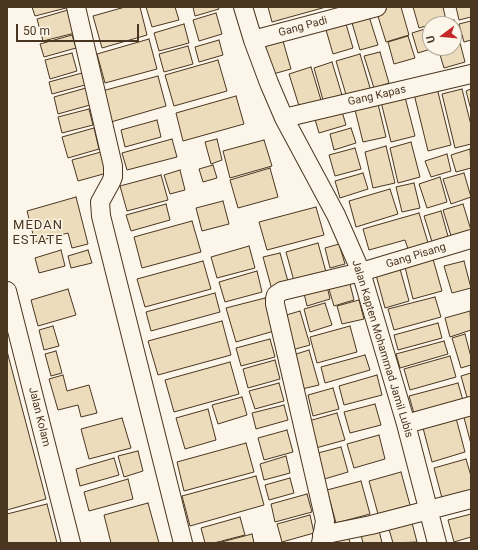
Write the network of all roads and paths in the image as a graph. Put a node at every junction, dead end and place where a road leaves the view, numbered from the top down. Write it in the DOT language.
graph roads {
  1 [pos="76,7"];
  2 [pos="243,7"];
  3 [pos="377,7"];
  4 [pos="253,40"];
  5 [pos="471,74"];
  6 [pos="284,118"];
  7 [pos="471,239"];
  8 [pos="361,272"];
  9 [pos="7,291"];
  10 [pos="471,406"];
  11 [pos="406,424"];
  12 [pos="471,500"];
  13 [pos="428,510"];
  14 [pos="321,539"];
  15 [pos="71,543"];
  16 [pos="183,543"];
  17 [pos="437,543"];
  1 -- 16 [label="street"];
  2 -- 4 [label="street, Jalan Kapten Mohammad Jamil Lubis"];
  3 -- 4 [label="street, Gang Padi"];
  4 -- 6 [label="street, Jalan Kapten Mohammad Jamil Lubis"];
  5 -- 6 [label="street, Gang Kapas"];
  6 -- 8 [label="street, Jalan Kapten Mohammad Jamil Lubis"];
  7 -- 8 [label="street, Gang Pisang"];
  8 -- 11 [label="street, Jalan Kapten Mohammad Jamil Lubis"];
  8 -- 14 [label="street, Gang Pisang"];
  9 -- 15 [label="street, Jalan Kolam"];
  10 -- 11 [label="street"];
  11 -- 13 [label="street, Jalan Kapten Mohammad Jamil Lubis"];
  12 -- 13 [label="street"];
  13 -- 14 [label="street"];
  13 -- 17 [label="street, Jalan Kapten Mohammad Jamil Lubis"];
}
